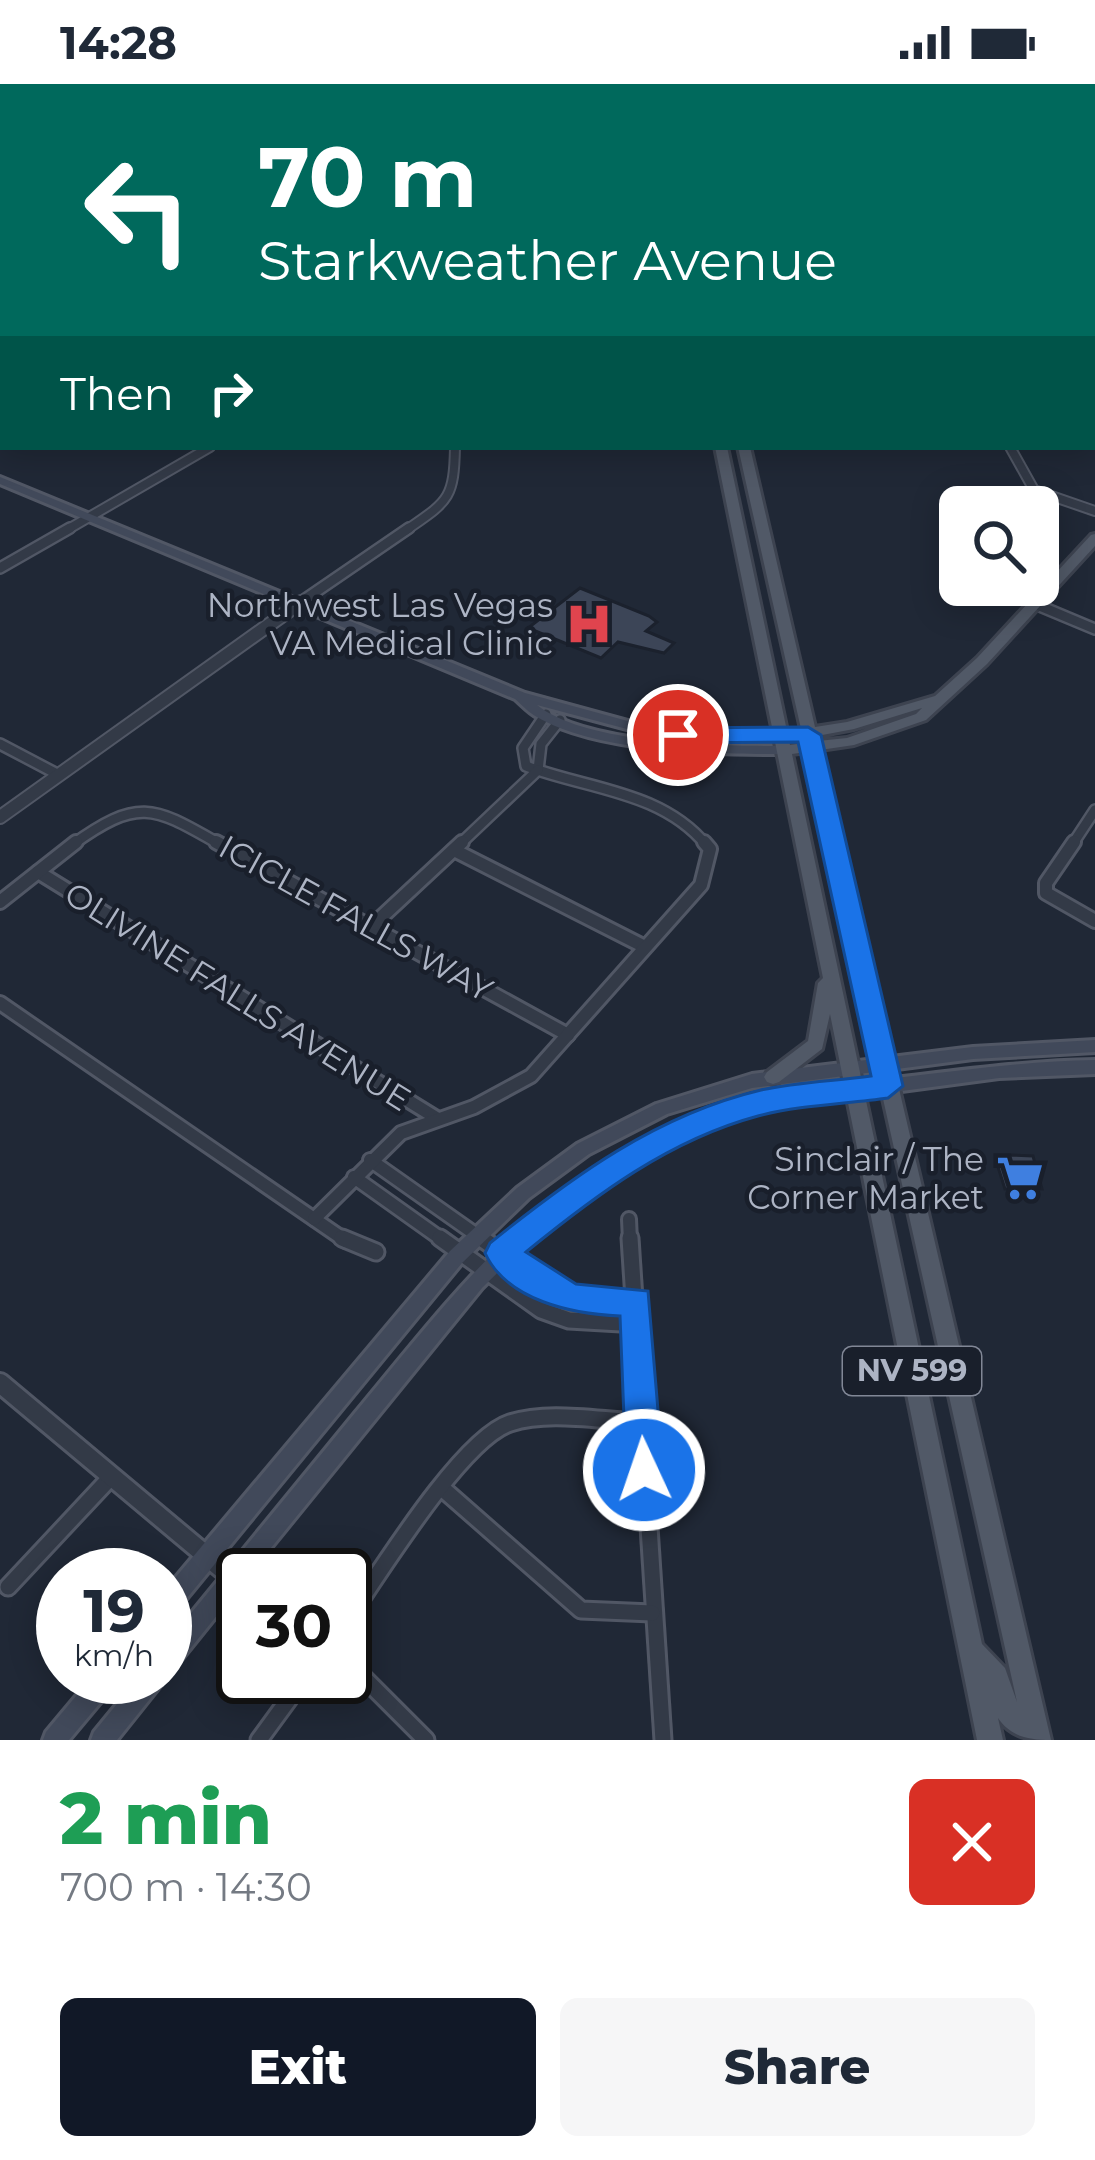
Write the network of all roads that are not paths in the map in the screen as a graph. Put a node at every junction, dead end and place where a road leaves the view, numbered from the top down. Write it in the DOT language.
graph roads {
  1 [pos="205,450"];
  2 [pos="455,450"];
  3 [pos="722,450"];
  4 [pos="745,450"];
  5 [pos="1012,450"];
  6 [pos="0,480"];
  7 [pos="1095,511"];
  8 [pos="88,518"];
  9 [pos="1095,538"];
  10 [pos="0,568"];
  11 [pos="1059,578"];
  12 [pos="301,602"];
  13 [pos="1033,606"];
  14 [pos="1040,606"];
  15 [pos="1095,629"];
  16 [pos="520,696"];
  17 [pos="553,717"];
  18 [pos="810,742"];
  19 [pos="784,743"];
  20 [pos="0,745"];
  21 [pos="538,770"];
  22 [pos="59,776"];
  23 [pos="1095,810"];
  24 [pos="0,818"];
  25 [pos="454,850"];
  26 [pos="38,872"];
  27 [pos="0,902"];
  28 [pos="1095,921"];
  29 [pos="374,924"];
  30 [pos="645,947"];
  31 [pos="828,964"];
  32 [pos="0,1003"];
  33 [pos="568,1035"];
  34 [pos="1095,1046"];
  35 [pos="1095,1063"];
  36 [pos="886,1076"];
  37 [pos="773,1077"];
  38 [pos="853,1080"];
  39 [pos="438,1120"];
  40 [pos="370,1160"];
  41 [pos="354,1178"];
  42 [pos="314,1219"];
  43 [pos="629,1219"];
  44 [pos="477,1234"];
  45 [pos="376,1252"];
  46 [pos="460,1252"];
  47 [pos="501,1253"];
  48 [pos="485,1271"];
  49 [pos="636,1302"];
  50 [pos="638,1324"];
  51 [pos="0,1383"];
  52 [pos="641,1422"];
  53 [pos="111,1477"];
  54 [pos="443,1489"];
  55 [pos="258,1548"];
  56 [pos="208,1556"];
  57 [pos="216,1563"];
  58 [pos="192,1575"];
  59 [pos="372,1586"];
  60 [pos="8,1587"];
  61 [pos="216,1599"];
  62 [pos="652,1613"];
  63 [pos="192,1629"];
  64 [pos="972,1652"];
  65 [pos="372,1686"];
  66 [pos="84,1704"];
  67 [pos="131,1704"];
  68 [pos="285,1704"];
  69 [pos="1037,1736"];
  70 [pos="54,1740"];
  71 [pos="102,1740"];
  72 [pos="259,1740"];
  73 [pos="426,1740"];
  74 [pos="663,1740"];
  75 [pos="990,1740"];
  1 -- 8 [label="street"];
  2 -- 12 [label="street"];
  3 -- 19 [label="main road, NV 599"];
  4 -- 18 [label="main road, NV 599"];
  5 -- 7 [label="street"];
  6 -- 8 [label="main road"];
  8 -- 10 [label="street"];
  8 -- 12 [label="main road"];
  9 -- 11 [label="main road"];
  12 -- 16 [label="main road"];
  12 -- 22 [label="street"];
  13 -- 18 [label="main road"];
  14 -- 15 [label="street"];
  16 -- 17 [label="main road"];
  16 -- 19 [label="main road"];
  17 -- 19 [label="main road"];
  17 -- 21 [label="street"];
  18 -- 19 [label="main road"];
  18 -- 36 [label="main road, NV 599"];
  19 -- 31 [label="main road, NV 599"];
  20 -- 22 [label="street"];
  21 -- 25 [label="street"];
  21 -- 30 [label="street"];
  22 -- 24 [label="street"];
  23 -- 28 [label="street"];
  25 -- 29 [label="street"];
  25 -- 30 [label="street"];
  26 -- 27 [label="street"];
  26 -- 29 [label="street, ICICLE FALLS WAY"];
  26 -- 39 [label="street, OLIVINE FALLS AVENUE"];
  29 -- 33 [label="street, ICICLE FALLS WAY"];
  30 -- 33 [label="street"];
  31 -- 37 [label="main road"];
  31 -- 38 [label="main road, NV 599"];
  32 -- 42 [label="street"];
  33 -- 39 [label="street"];
  34 -- 36 [label="main road"];
  35 -- 36 [label="main road"];
  36 -- 38 [label="main road"];
  36 -- 69 [label="main road, NV 599"];
  37 -- 38 [label="main road"];
  37 -- 44 [label="main road"];
  38 -- 47 [label="main road"];
  38 -- 64 [label="main road, NV 599"];
  39 -- 40 [label="street"];
  40 -- 41 [label="street"];
  40 -- 44 [label="street"];
  41 -- 42 [label="street"];
  41 -- 46 [label="street"];
  42 -- 45 [label="street"];
  43 -- 49 [label="street"];
  44 -- 46 [label="main road"];
  44 -- 47 [label="street"];
  46 -- 48 [label="street"];
  46 -- 56 [label="main road"];
  47 -- 48 [label="main road"];
  47 -- 49 [label="street"];
  48 -- 50 [label="street"];
  48 -- 55 [label="main road"];
  49 -- 50 [label="street"];
  50 -- 52 [label="street"];
  51 -- 53 [label="street"];
  52 -- 54 [label="street"];
  52 -- 62 [label="street"];
  53 -- 56 [label="street"];
  53 -- 60 [label="street"];
  54 -- 59 [label="street"];
  54 -- 62 [label="street"];
  56 -- 57 [label="street"];
  56 -- 58 [label="main road"];
  61 -- 63 [label="main road"];
  62 -- 74 [label="street"];
  64 -- 69 [label="main road"];
  64 -- 75 [label="main road, NV 599"];
  65 -- 73 [label="street"];
  66 -- 70 [label="main road"];
  67 -- 71 [label="main road"];
  68 -- 72 [label="street"];
}
